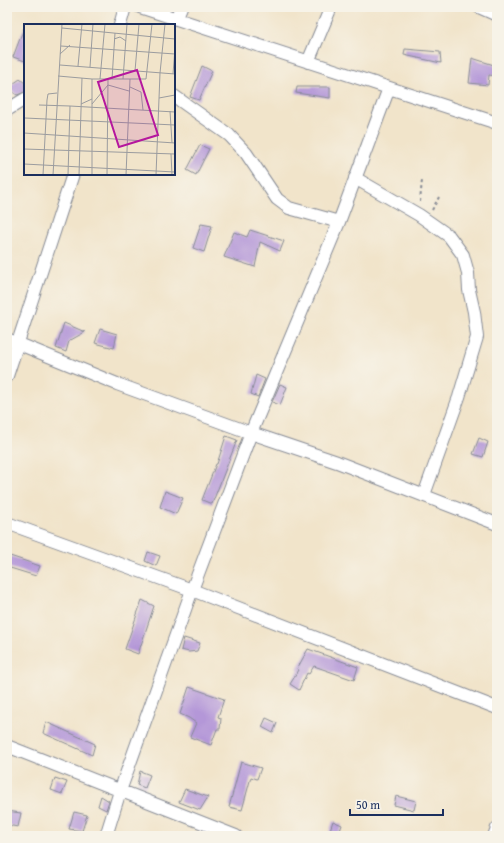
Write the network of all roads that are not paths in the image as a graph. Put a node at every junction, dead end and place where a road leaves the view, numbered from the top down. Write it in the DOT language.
graph roads {
  1 [pos="126,7"];
  2 [pos="140,7"];
  3 [pos="181,7"];
  4 [pos="331,7"];
  5 [pos="482,8"];
  6 [pos="497,14"];
  7 [pos="176,19"];
  8 [pos="120,24"];
  9 [pos="308,62"];
  10 [pos="389,88"];
  11 [pos="175,97"];
  12 [pos="24,100"];
  13 [pos="7,110"];
  14 [pos="497,123"];
  15 [pos="73,175"];
  16 [pos="355,178"];
  17 [pos="339,222"];
  18 [pos="12,341"];
  19 [pos="7,376"];
  20 [pos="251,433"];
  21 [pos="424,495"];
  22 [pos="7,523"];
  23 [pos="497,524"];
  24 [pos="192,590"];
  25 [pos="497,708"];
  26 [pos="7,746"];
  27 [pos="120,791"];
  28 [pos="497,828"];
  29 [pos="106,836"];
  30 [pos="236,836"];
  31 [pos="494,836"];
  1 -- 8 [label="street"];
  2 -- 7 [label="street"];
  3 -- 7 [label="street"];
  4 -- 9 [label="street"];
  5 -- 6 [label="street"];
  7 -- 9 [label="street"];
  9 -- 10 [label="street"];
  10 -- 14 [label="street"];
  10 -- 16 [label="street"];
  11 -- 17 [label="street"];
  12 -- 13 [label="street"];
  15 -- 18 [label="street"];
  16 -- 17 [label="street"];
  16 -- 21 [label="street"];
  17 -- 20 [label="street"];
  18 -- 19 [label="street"];
  18 -- 20 [label="street"];
  20 -- 21 [label="street"];
  20 -- 24 [label="street"];
  21 -- 23 [label="street"];
  22 -- 24 [label="street"];
  24 -- 25 [label="street"];
  24 -- 27 [label="street"];
  26 -- 27 [label="street"];
  27 -- 29 [label="street"];
  27 -- 30 [label="street"];
  28 -- 31 [label="street"];
}
